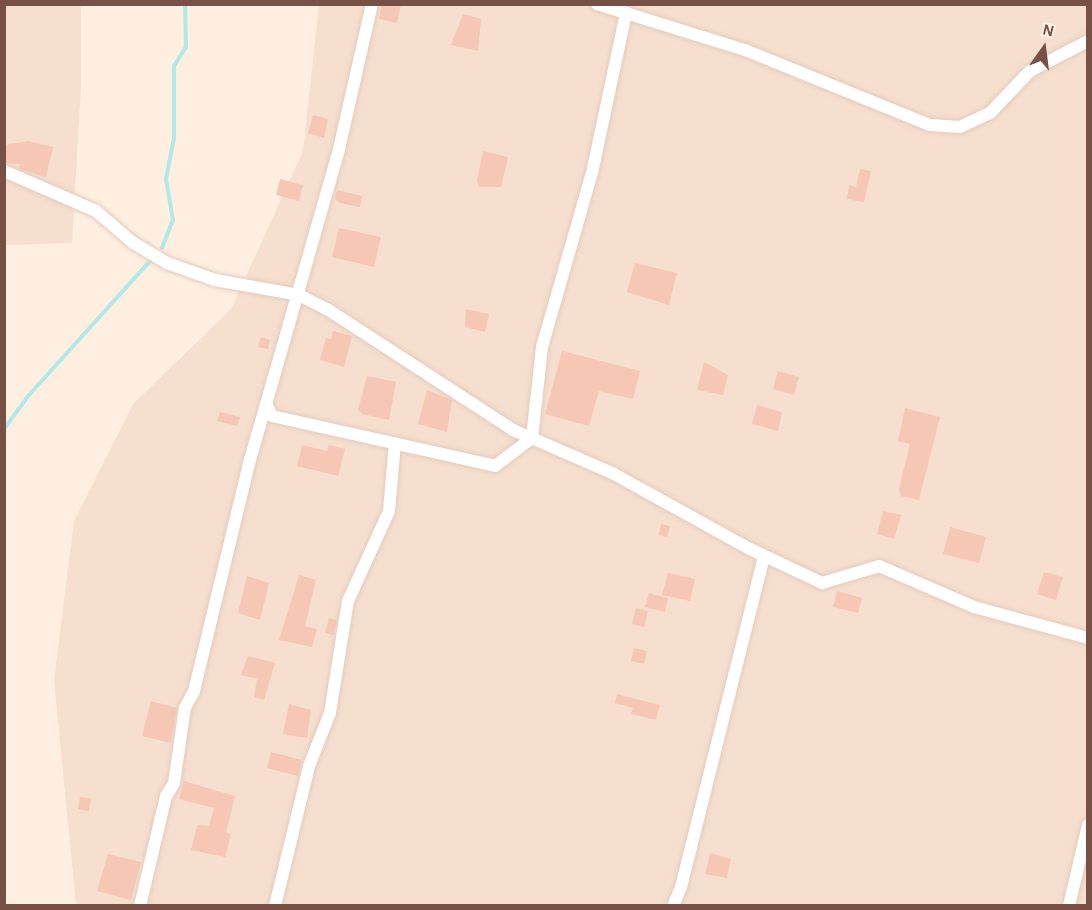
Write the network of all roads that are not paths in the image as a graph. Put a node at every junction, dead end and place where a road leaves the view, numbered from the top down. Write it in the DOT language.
graph roads {
  1 [pos="372,4"];
  2 [pos="597,4"];
  3 [pos="626,13"];
  4 [pos="1088,41"];
  5 [pos="4,171"];
  6 [pos="299,295"];
  7 [pos="266,404"];
  8 [pos="532,438"];
  9 [pos="395,443"];
  10 [pos="764,556"];
  11 [pos="1088,638"];
  12 [pos="1088,825"];
  13 [pos="140,906"];
  14 [pos="275,906"];
  15 [pos="673,906"];
  16 [pos="1069,906"];
  1 -- 6 [label="street"];
  2 -- 3 [label="street"];
  3 -- 4 [label="street"];
  3 -- 8 [label="street"];
  5 -- 6 [label="street"];
  6 -- 7 [label="street"];
  6 -- 8 [label="street"];
  7 -- 9 [label="street"];
  7 -- 13 [label="street"];
  8 -- 9 [label="street"];
  8 -- 10 [label="street"];
  9 -- 14 [label="street"];
  10 -- 11 [label="street"];
  10 -- 15 [label="street"];
  12 -- 16 [label="street"];
}
